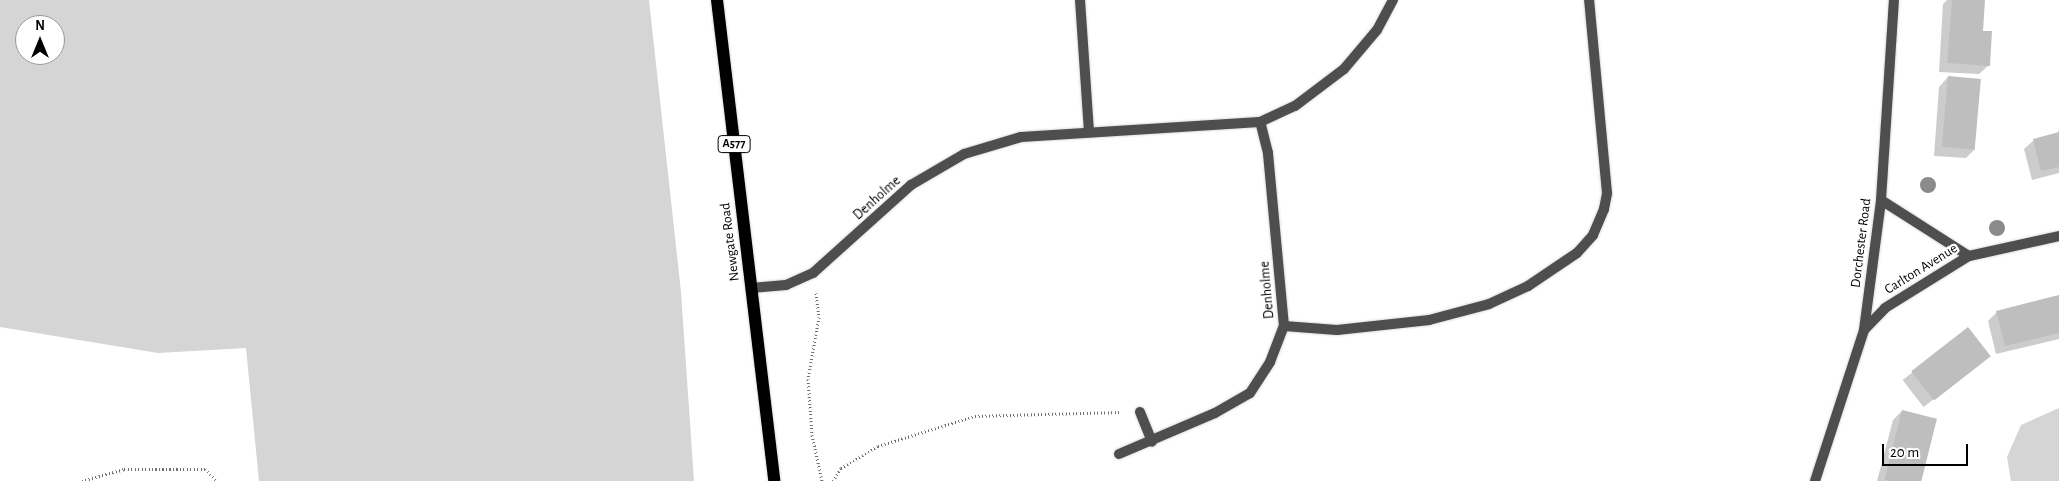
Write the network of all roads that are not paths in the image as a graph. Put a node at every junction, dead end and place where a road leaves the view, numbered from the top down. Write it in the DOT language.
graph roads {
  1 [pos="717,0"];
  2 [pos="1080,0"];
  3 [pos="1393,0"];
  4 [pos="1589,0"];
  5 [pos="1894,0"];
  6 [pos="1260,122"];
  7 [pos="1090,132"];
  8 [pos="1881,200"];
  9 [pos="2059,236"];
  10 [pos="1968,256"];
  11 [pos="751,288"];
  12 [pos="1284,326"];
  13 [pos="1864,330"];
  14 [pos="1140,412"];
  15 [pos="1152,442"];
  16 [pos="1119,454"];
  17 [pos="774,481"];
  18 [pos="1816,481"];
  1 -- 11 [label="main road, Newgate Road / A577"];
  2 -- 7 [label="street"];
  3 -- 6 [label="street, Denholme"];
  4 -- 12 [label="street"];
  5 -- 8 [label="street, Dorchester Road"];
  6 -- 7 [label="street, Denholme"];
  6 -- 12 [label="street, Denholme"];
  7 -- 11 [label="street, Denholme"];
  8 -- 10 [label="street"];
  8 -- 13 [label="street, Dorchester Road"];
  9 -- 10 [label="street, Carlton Avenue"];
  10 -- 13 [label="street, Carlton Avenue"];
  11 -- 17 [label="main road, Newgate Road / A577"];
  12 -- 15 [label="street, Denholme"];
  13 -- 18 [label="street, Dorchester Road"];
  14 -- 15 [label="street"];
  15 -- 16 [label="street, Denholme"];
}
